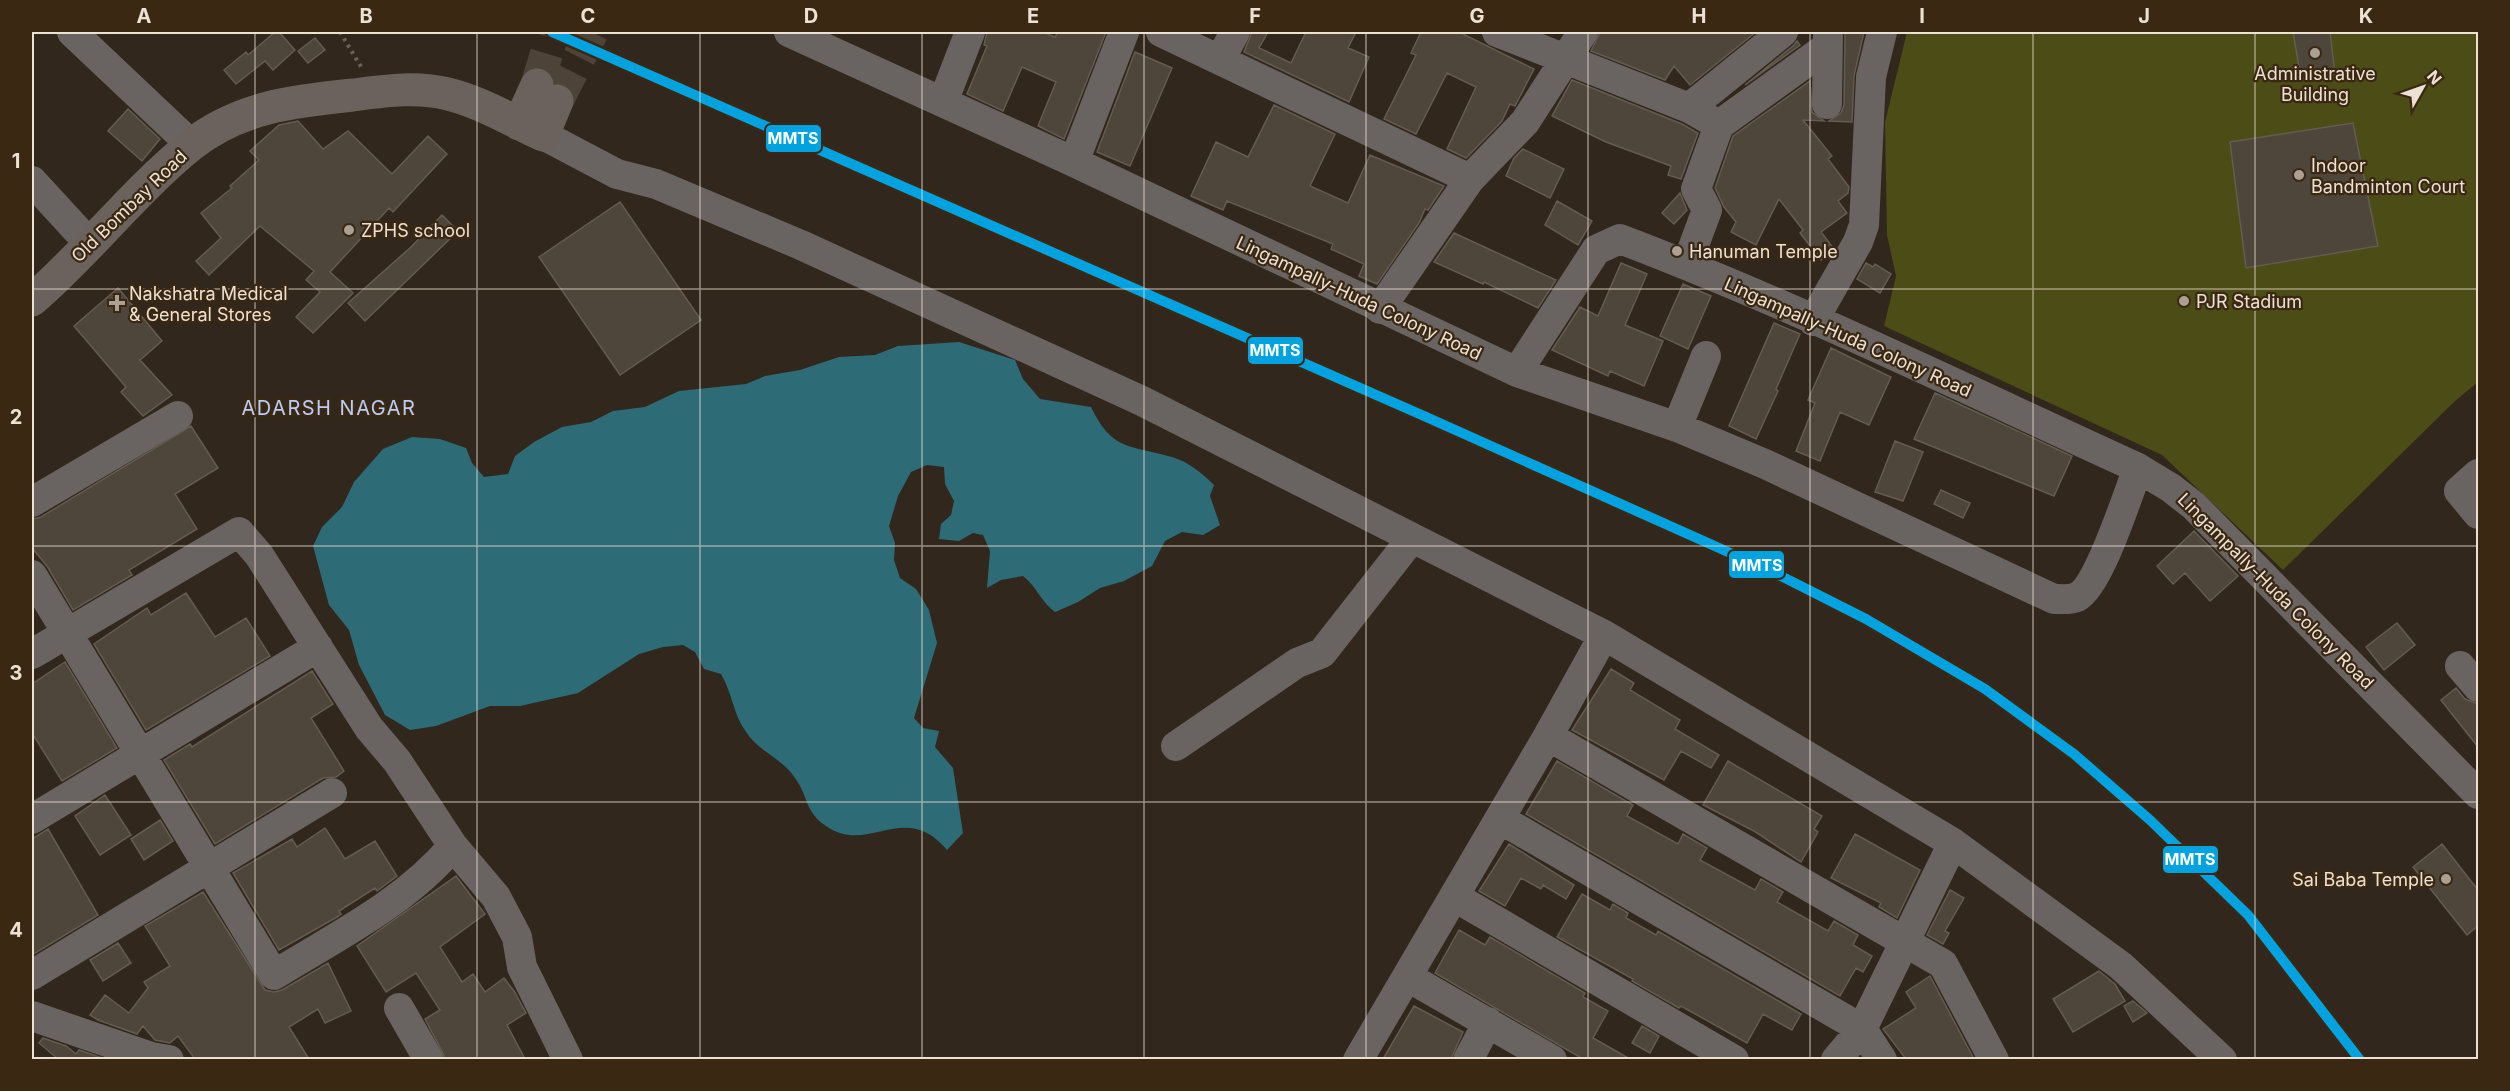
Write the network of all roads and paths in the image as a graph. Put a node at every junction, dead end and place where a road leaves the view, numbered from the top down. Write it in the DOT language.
graph roads {
  1 [pos="72,32"];
  2 [pos="340,32"];
  3 [pos="789,32"];
  4 [pos="970,32"];
  5 [pos="1124,32"];
  6 [pos="1161,32"];
  7 [pos="1235,32"];
  8 [pos="1497,32"];
  9 [pos="1583,32"];
  10 [pos="1783,32"];
  11 [pos="1882,32"];
  12 [pos="1828,39"];
  13 [pos="1567,59"];
  14 [pos="1220,60"];
  15 [pos="368,78"];
  16 [pos="942,102"];
  17 [pos="1827,104"];
  18 [pos="1689,108"];
  19 [pos="539,112"];
  20 [pos="1719,125"];
  21 [pos="181,135"];
  22 [pos="1074,162"];
  23 [pos="1470,179"];
  24 [pos="32,181"];
  25 [pos="77,230"];
  26 [pos="1687,264"];
  27 [pos="32,274"];
  28 [pos="32,300"];
  29 [pos="1380,309"];
  30 [pos="1814,321"];
  31 [pos="1706,356"];
  32 [pos="1517,372"];
  33 [pos="178,416"];
  34 [pos="1677,427"];
  35 [pos="2138,468"];
  36 [pos="2478,474"];
  37 [pos="32,502"];
  38 [pos="2478,514"];
  39 [pos="1412,538"];
  40 [pos="32,575"];
  41 [pos="66,633"];
  42 [pos="1604,635"];
  43 [pos="318,647"];
  44 [pos="32,654"];
  45 [pos="1548,736"];
  46 [pos="1176,746"];
  47 [pos="140,754"];
  48 [pos="332,793"];
  49 [pos="2478,794"];
  50 [pos="32,819"];
  51 [pos="1500,819"];
  52 [pos="1953,843"];
  53 [pos="453,846"];
  54 [pos="208,868"];
  55 [pos="1455,897"];
  56 [pos="1903,942"];
  57 [pos="32,975"];
  58 [pos="1408,977"];
  59 [pos="399,1008"];
  60 [pos="32,1016"];
  61 [pos="1488,1022"];
  62 [pos="1862,1029"];
  63 [pos="169,1059"];
  64 [pos="429,1059"];
  65 [pos="567,1059"];
  66 [pos="1358,1059"];
  67 [pos="1468,1059"];
  68 [pos="1552,1059"];
  69 [pos="1734,1059"];
  70 [pos="1836,1059"];
  71 [pos="1882,1059"];
  72 [pos="1994,1059"];
  73 [pos="2222,1059"];
  1 -- 21 [label="street"];
  2 -- 15 [label="path"];
  3 -- 16 [label="street, Lingampally-Huda Colony Road"];
  4 -- 16 [label="street"];
  5 -- 22 [label="street"];
  6 -- 14 [label="street"];
  7 -- 14 [label="street"];
  8 -- 13 [label="street"];
  9 -- 13 [label="street"];
  10 -- 18 [label="street"];
  11 -- 30 [label="street"];
  12 -- 17 [label="street"];
  12 -- 20 [label="street"];
  13 -- 18 [label="street"];
  13 -- 23 [label="street"];
  14 -- 23 [label="street"];
  15 -- 19 [label="main road, Old Bombay Road"];
  15 -- 21 [label="main road, Old Bombay Road"];
  16 -- 22 [label="street, Lingampally-Huda Colony Road"];
  18 -- 20 [label="street"];
  19 -- 28 [label="main road, Old Bombay Road"];
  19 -- 39 [label="street"];
  20 -- 26 [label="street"];
  21 -- 25 [label="main road, Old Bombay Road"];
  22 -- 29 [label="street, Lingampally-Huda Colony Road"];
  23 -- 29 [label="street"];
  24 -- 25 [label="street"];
  25 -- 27 [label="main road, Old Bombay Road"];
  26 -- 30 [label="street, Lingampally-Huda Colony Road"];
  26 -- 32 [label="street, Lingampally-Huda Colony Road"];
  29 -- 32 [label="street, Lingampally-Huda Colony Road"];
  30 -- 35 [label="street, Lingampally-Huda Colony Road"];
  31 -- 34 [label="street"];
  32 -- 34 [label="street"];
  33 -- 37 [label="street"];
  34 -- 35 [label="street"];
  35 -- 49 [label="street, Lingampally-Huda Colony Road"];
  36 -- 38 [label="street"];
  39 -- 42 [label="street"];
  39 -- 46 [label="street"];
  40 -- 41 [label="street"];
  41 -- 43 [label="street"];
  41 -- 44 [label="street"];
  41 -- 47 [label="street"];
  42 -- 45 [label="street"];
  42 -- 52 [label="street"];
  43 -- 47 [label="street"];
  43 -- 53 [label="street"];
  45 -- 51 [label="street"];
  45 -- 56 [label="street"];
  47 -- 50 [label="street"];
  47 -- 54 [label="street"];
  48 -- 54 [label="street"];
  51 -- 55 [label="street"];
  51 -- 62 [label="street"];
  52 -- 56 [label="street"];
  52 -- 73 [label="street"];
  53 -- 54 [label="street"];
  53 -- 65 [label="street"];
  54 -- 57 [label="street"];
  55 -- 58 [label="street"];
  55 -- 69 [label="street"];
  56 -- 62 [label="street"];
  56 -- 72 [label="street"];
  58 -- 61 [label="street"];
  58 -- 66 [label="street"];
  59 -- 64 [label="street"];
  60 -- 63 [label="street"];
  61 -- 67 [label="street"];
  61 -- 68 [label="street"];
  62 -- 70 [label="street"];
  62 -- 71 [label="street"];
}
